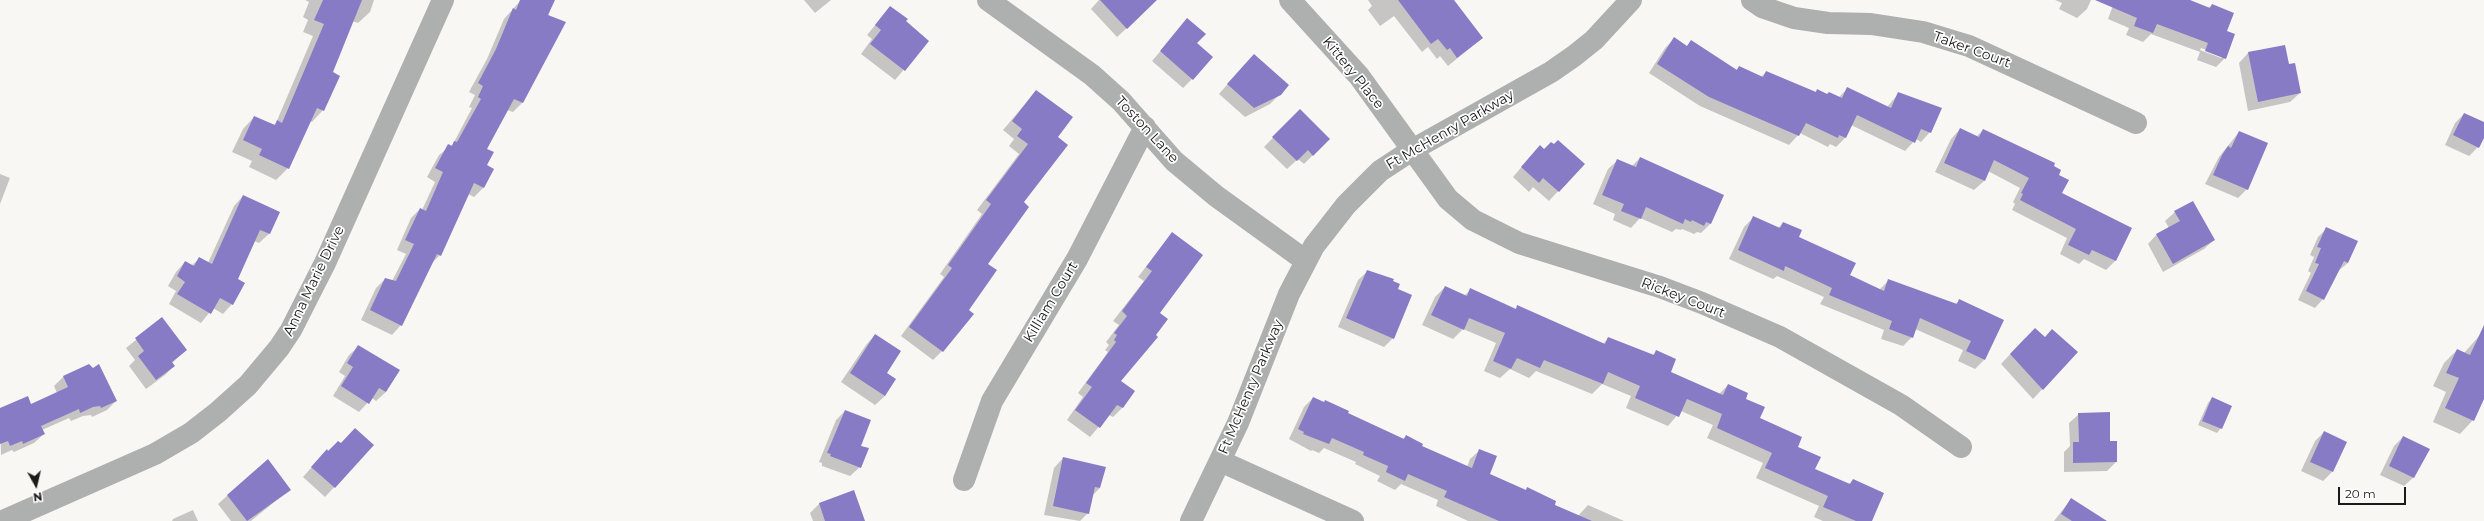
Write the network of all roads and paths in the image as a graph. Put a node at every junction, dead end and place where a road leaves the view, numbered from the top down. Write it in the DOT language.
graph roads {
  1 [pos="443,0"];
  2 [pos="988,0"];
  3 [pos="1290,0"];
  4 [pos="1631,0"];
  5 [pos="1752,0"];
  6 [pos="2136,123"];
  7 [pos="1145,127"];
  8 [pos="1412,150"];
  9 [pos="1306,261"];
  10 [pos="1961,448"];
  11 [pos="1220,461"];
  12 [pos="964,480"];
  13 [pos="3,521"];
  14 [pos="1191,521"];
  15 [pos="1353,521"];
  1 -- 13 [label="street, Anna Marie Drive"];
  2 -- 7 [label="street, Toston Lane"];
  3 -- 8 [label="street, Kittery Place"];
  4 -- 8 [label="street, Ft McHenry Parkway"];
  5 -- 6 [label="street, Taker Court"];
  7 -- 9 [label="street, Toston Lane"];
  7 -- 12 [label="street, Killiam Court"];
  8 -- 9 [label="street, Ft McHenry Parkway"];
  8 -- 10 [label="street, Rickey Court"];
  9 -- 11 [label="street, Ft McHenry Parkway"];
  11 -- 14 [label="street, Ft McHenry Parkway"];
  11 -- 15 [label="street"];
}
